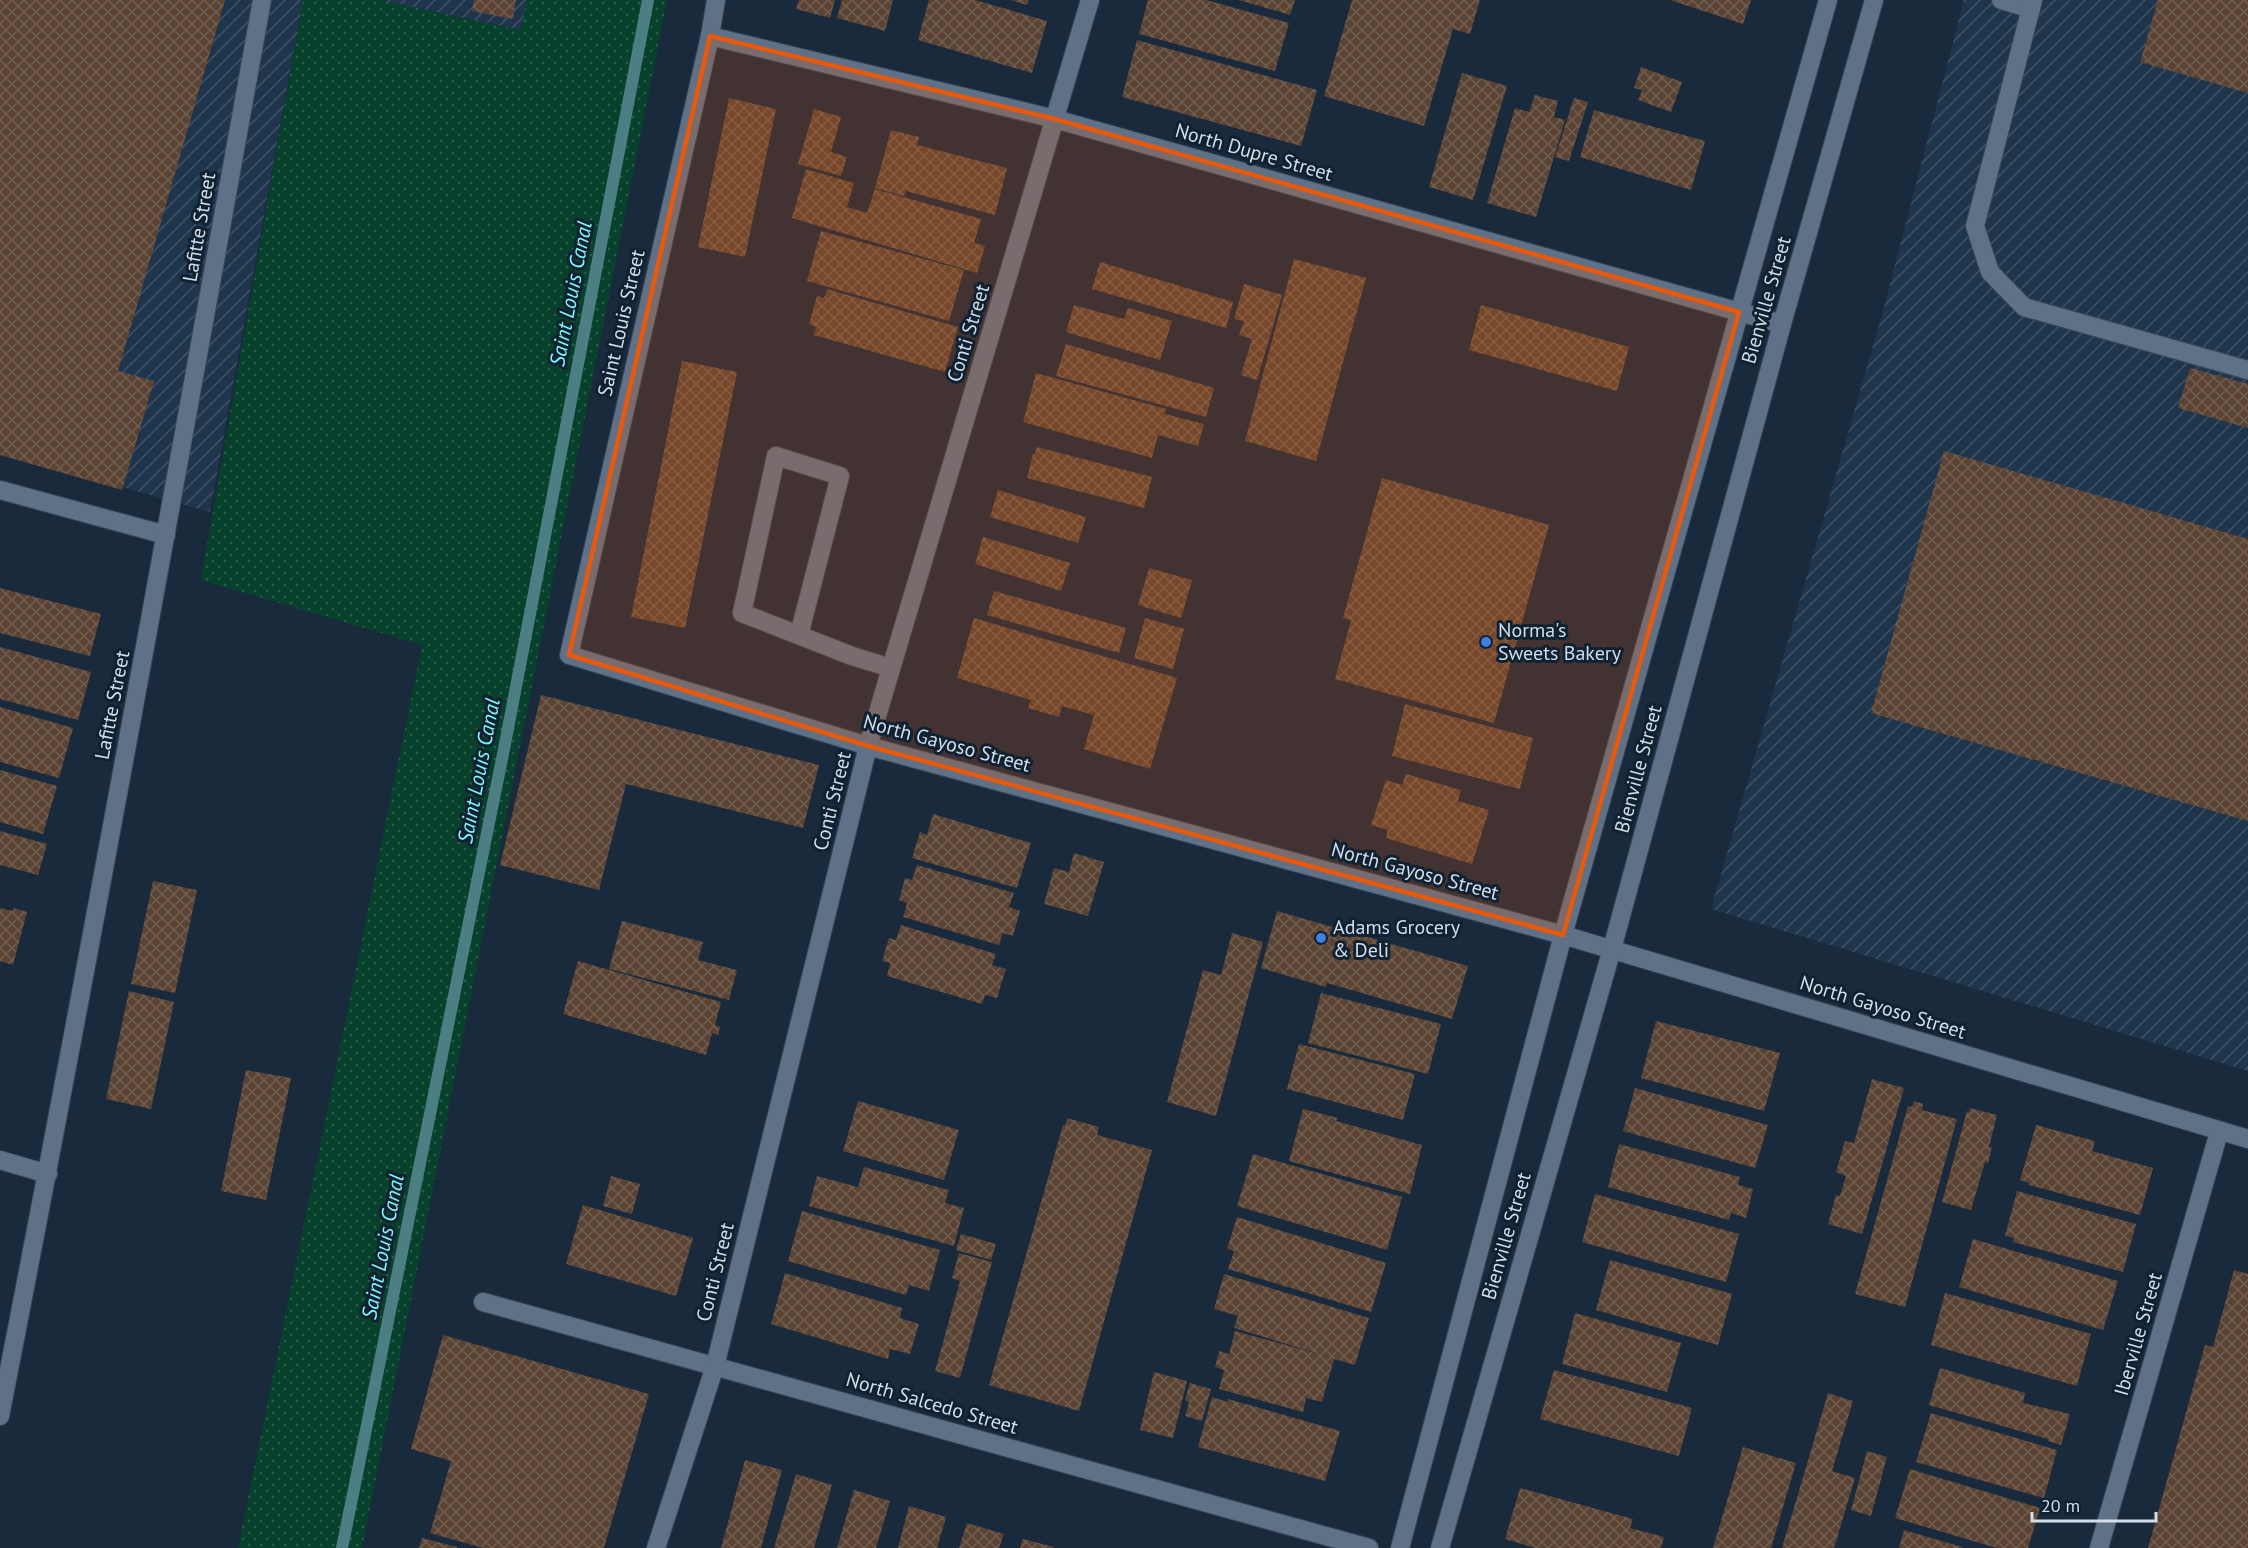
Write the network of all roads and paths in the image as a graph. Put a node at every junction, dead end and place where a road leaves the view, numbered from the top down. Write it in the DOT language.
graph roads {
  1 [pos="262,0"];
  2 [pos="716,0"];
  3 [pos="1090,0"];
  4 [pos="1828,0"];
  5 [pos="1874,0"];
  6 [pos="2001,0"];
  7 [pos="2032,5"];
  8 [pos="710,36"];
  9 [pos="1055,119"];
  10 [pos="1739,312"];
  11 [pos="1782,324"];
  12 [pos="2248,370"];
  13 [pos="0,490"];
  14 [pos="166,535"];
  15 [pos="799,635"];
  16 [pos="569,655"];
  17 [pos="891,668"];
  18 [pos="868,746"];
  19 [pos="1563,935"];
  20 [pos="1612,949"];
  21 [pos="2219,1132"];
  22 [pos="2248,1139"];
  23 [pos="0,1160"];
  24 [pos="48,1174"];
  25 [pos="483,1302"];
  26 [pos="715,1366"];
  27 [pos="0,1416"];
  28 [pos="656,1548"];
  29 [pos="1369,1548"];
  30 [pos="1400,1548"];
  31 [pos="1440,1548"];
  32 [pos="2099,1548"];
  1 -- 14 [label="street, Lafitte Street"];
  2 -- 8 [label="street, Saint Louis Street"];
  3 -- 9 [label="street, Conti Street"];
  4 -- 10 [label="street, Bienville Street"];
  5 -- 11 [label="street, Bienville Street"];
  6 -- 7 [label="street"];
  7 -- 12 [label="street"];
  8 -- 9 [label="street, North Dupre Street"];
  8 -- 16 [label="street, Saint Louis Street"];
  9 -- 10 [label="street, North Dupre Street"];
  9 -- 17 [label="street, Conti Street"];
  10 -- 11 [label="street, North Dupre Street"];
  10 -- 19 [label="street, Bienville Street"];
  11 -- 20 [label="street, Bienville Street"];
  13 -- 14 [label="street"];
  14 -- 24 [label="street, Lafitte Street"];
  15 -- 15 [label="street"];
  15 -- 17 [label="street"];
  16 -- 18 [label="street, North Gayoso Street"];
  17 -- 18 [label="street, Conti Street"];
  18 -- 19 [label="street, North Gayoso Street"];
  18 -- 26 [label="street, Conti Street"];
  19 -- 20 [label="street, North Gayoso Street"];
  19 -- 30 [label="street, Bienville Street"];
  20 -- 21 [label="street, North Gayoso Street"];
  20 -- 31 [label="street, Bienville Street"];
  21 -- 22 [label="street, North Gayoso Street"];
  21 -- 32 [label="street, Iberville Street"];
  23 -- 24 [label="street"];
  24 -- 27 [label="street, Lafitte Street"];
  25 -- 26 [label="street, North Salcedo Street"];
  26 -- 28 [label="street, Conti Street"];
  26 -- 29 [label="street, North Salcedo Street"];
}
